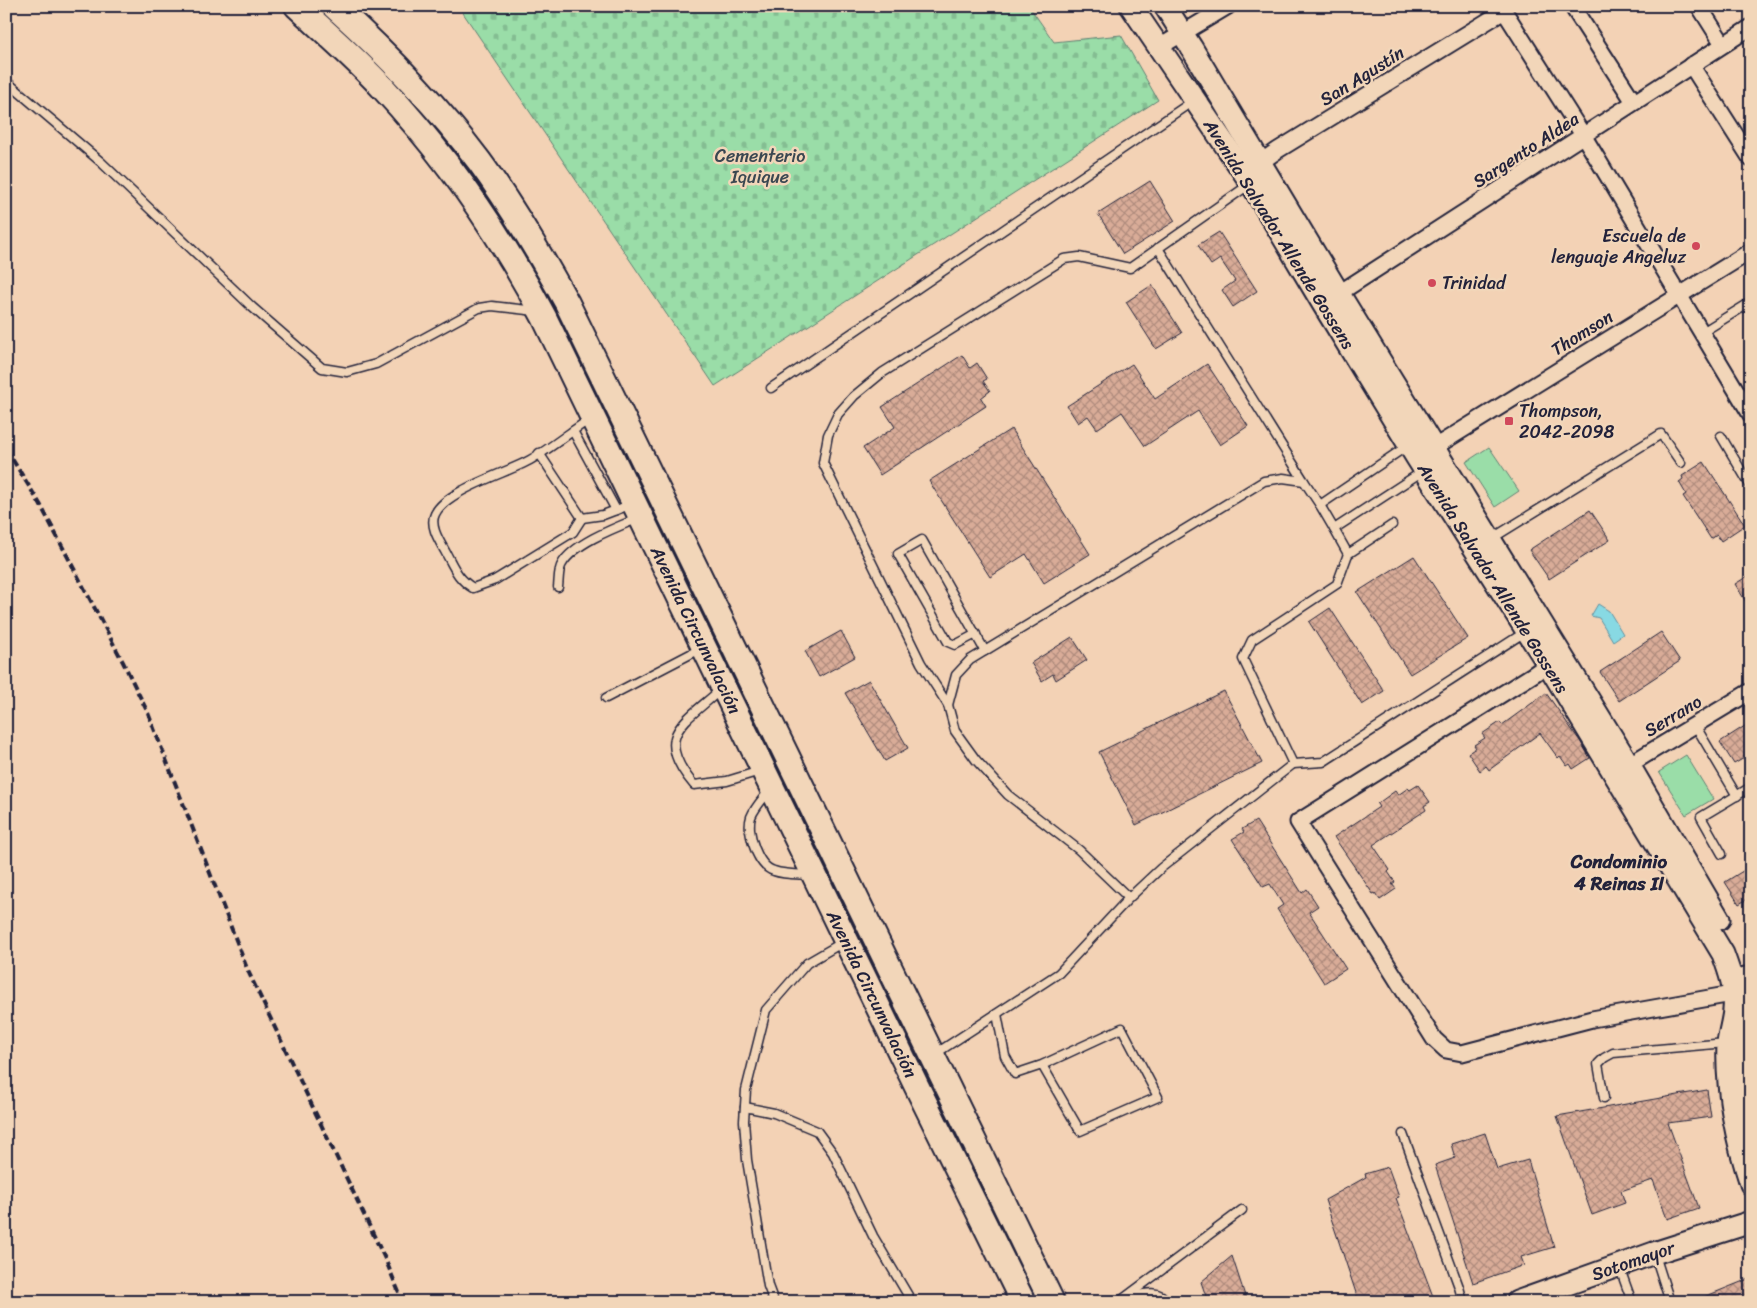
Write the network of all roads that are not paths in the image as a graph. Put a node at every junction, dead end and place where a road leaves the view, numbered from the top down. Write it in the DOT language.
graph roads {
  1 [pos="297,6"];
  2 [pos="334,6"];
  3 [pos="1131,6"];
  4 [pos="1165,6"];
  5 [pos="1228,6"];
  6 [pos="1572,6"];
  7 [pos="1699,6"];
  8 [pos="1502,8"];
  9 [pos="1751,26"];
  10 [pos="1183,34"];
  11 [pos="1723,44"];
  12 [pos="1158,48"];
  13 [pos="1691,65"];
  14 [pos="6,81"];
  15 [pos="1195,100"];
  16 [pos="1634,102"];
  17 [pos="1583,135"];
  18 [pos="1751,159"];
  19 [pos="1261,162"];
  20 [pos="1251,183"];
  21 [pos="1158,248"];
  22 [pos="1751,251"];
  23 [pos="1678,296"];
  24 [pos="1331,299"];
  25 [pos="1751,302"];
  26 [pos="541,311"];
  27 [pos="1701,333"];
  28 [pos="771,388"];
  29 [pos="1749,407"];
  30 [pos="582,424"];
  31 [pos="1720,436"];
  32 [pos="539,453"];
  33 [pos="1421,455"];
  34 [pos="1681,463"];
  35 [pos="1304,481"];
  36 [pos="1751,487"];
  37 [pos="1320,505"];
  38 [pos="630,510"];
  39 [pos="582,518"];
  40 [pos="1392,525"];
  41 [pos="1334,529"];
  42 [pos="1491,539"];
  43 [pos="1348,554"];
  44 [pos="558,588"];
  45 [pos="1527,631"];
  46 [pos="976,634"];
  47 [pos="704,647"];
  48 [pos="985,651"];
  49 [pos="1548,664"];
  50 [pos="723,687"];
  51 [pos="1751,691"];
  52 [pos="606,698"];
  53 [pos="948,705"];
  54 [pos="1695,725"];
  55 [pos="1293,764"];
  56 [pos="1622,769"];
  57 [pos="768,779"];
  58 [pos="1751,788"];
  59 [pos="1736,796"];
  60 [pos="1722,854"];
  61 [pos="815,876"];
  62 [pos="1129,898"];
  63 [pos="846,940"];
  64 [pos="1741,993"];
  65 [pos="996,1014"];
  66 [pos="1728,1043"];
  67 [pos="933,1056"];
  68 [pos="1042,1065"];
  69 [pos="1604,1098"];
  70 [pos="745,1107"];
  71 [pos="1751,1122"];
  72 [pos="1403,1134"];
  73 [pos="1751,1184"];
  74 [pos="1242,1210"];
  75 [pos="1751,1222"];
  76 [pos="1654,1253"];
  77 [pos="1619,1266"];
  78 [pos="1121,1300"];
  79 [pos="774,1302"];
  80 [pos="910,1302"];
  81 [pos="1023,1302"];
  82 [pos="1052,1302"];
  83 [pos="1167,1302"];
  84 [pos="1463,1302"];
  85 [pos="1517,1302"];
  86 [pos="1632,1302"];
  87 [pos="1670,1302"];
  1 -- 26 [label="main road, Avenida Circunvalación"];
  2 -- 67 [label="main road, Avenida Circunvalación"];
  3 -- 12 [label="main road, Avenida Salvador Allende Gossens"];
  4 -- 10 [label="main road, Avenida Salvador Allende Gossens"];
  5 -- 10 [label="street"];
  6 -- 16 [label="street"];
  7 -- 11 [label="street"];
  8 -- 17 [label="street"];
  8 -- 19 [label="street, San Agustín"];
  9 -- 11 [label="street, Sargento Aldea"];
  10 -- 12 [label="street"];
  10 -- 19 [label="main road, Avenida Salvador Allende Gossens"];
  11 -- 13 [label="street, Sargento Aldea"];
  12 -- 15 [label="main road, Avenida Salvador Allende Gossens"];
  13 -- 16 [label="street, Sargento Aldea"];
  13 -- 18 [label="street"];
  14 -- 26 [label="lane"];
  15 -- 20 [label="main road, Avenida Salvador Allende Gossens"];
  15 -- 28 [label="lane"];
  16 -- 17 [label="street, Sargento Aldea"];
  17 -- 23 [label="street"];
  17 -- 24 [label="street, Sargento Aldea"];
  19 -- 20 [label="street, San Agustín"];
  19 -- 24 [label="main road, Avenida Salvador Allende Gossens"];
  20 -- 21 [label="lane"];
  20 -- 24 [label="main road, Avenida Salvador Allende Gossens"];
  21 -- 35 [label="lane"];
  21 -- 53 [label="lane"];
  22 -- 23 [label="street, Thomson"];
  23 -- 27 [label="street"];
  23 -- 33 [label="street, Thomson"];
  24 -- 33 [label="main road, Avenida Salvador Allende Gossens"];
  25 -- 27 [label="lane"];
  26 -- 30 [label="main road, Avenida Circunvalación"];
  27 -- 29 [label="street"];
  30 -- 32 [label="lane"];
  30 -- 38 [label="main road, Avenida Circunvalación"];
  31 -- 36 [label="lane"];
  32 -- 39 [label="lane"];
  32 -- 39 [label="lane"];
  33 -- 37 [label="lane"];
  33 -- 41 [label="lane"];
  33 -- 42 [label="main road, Avenida Salvador Allende Gossens"];
  33 -- 45 [label="main road, Avenida Salvador Allende Gossens"];
  34 -- 42 [label="lane"];
  35 -- 37 [label="lane"];
  35 -- 48 [label="lane"];
  37 -- 41 [label="lane"];
  38 -- 39 [label="lane"];
  38 -- 44 [label="lane"];
  38 -- 47 [label="main road, Avenida Circunvalación"];
  40 -- 43 [label="lane"];
  41 -- 43 [label="lane"];
  42 -- 56 [label="main road, Avenida Salvador Allende Gossens"];
  43 -- 55 [label="lane"];
  45 -- 49 [label="main road, Avenida Salvador Allende Gossens"];
  45 -- 55 [label="lane"];
  46 -- 46 [label="lane"];
  46 -- 48 [label="lane"];
  47 -- 50 [label="main road, Avenida Circunvalación"];
  47 -- 52 [label="lane"];
  48 -- 53 [label="lane"];
  49 -- 56 [label="main road, Avenida Salvador Allende Gossens"];
  49 -- 64 [label="street"];
  50 -- 57 [label="main road, Avenida Circunvalación"];
  50 -- 57 [label="lane"];
  51 -- 54 [label="street, Serrano"];
  53 -- 62 [label="lane"];
  54 -- 56 [label="street, Serrano"];
  54 -- 59 [label="lane"];
  55 -- 62 [label="lane"];
  56 -- 64 [label="main road, Avenida Salvador Allende Gossens"];
  57 -- 61 [label="main road, Avenida Circunvalación"];
  57 -- 61 [label="lane"];
  58 -- 59 [label="lane"];
  59 -- 60 [label="lane"];
  61 -- 63 [label="main road, Avenida Circunvalación"];
  62 -- 65 [label="lane"];
  63 -- 70 [label="lane"];
  63 -- 81 [label="main road, Avenida Circunvalación"];
  64 -- 66 [label="main road, Avenida Salvador Allende Gossens"];
  64 -- 71 [label="main road, Avenida Salvador Allende Gossens"];
  65 -- 67 [label="lane"];
  65 -- 68 [label="lane"];
  66 -- 69 [label="lane"];
  66 -- 73 [label="main road, Avenida Salvador Allende Gossens"];
  67 -- 82 [label="main road, Avenida Circunvalación"];
  68 -- 68 [label="lane"];
  70 -- 79 [label="lane"];
  70 -- 80 [label="lane"];
  72 -- 84 [label="lane"];
  74 -- 78 [label="lane"];
  75 -- 76 [label="main road, Sotomayor"];
  76 -- 77 [label="main road, Sotomayor"];
  76 -- 87 [label="lane"];
  77 -- 85 [label="main road, Sotomayor"];
  77 -- 86 [label="lane"];
  78 -- 83 [label="lane"];
}
